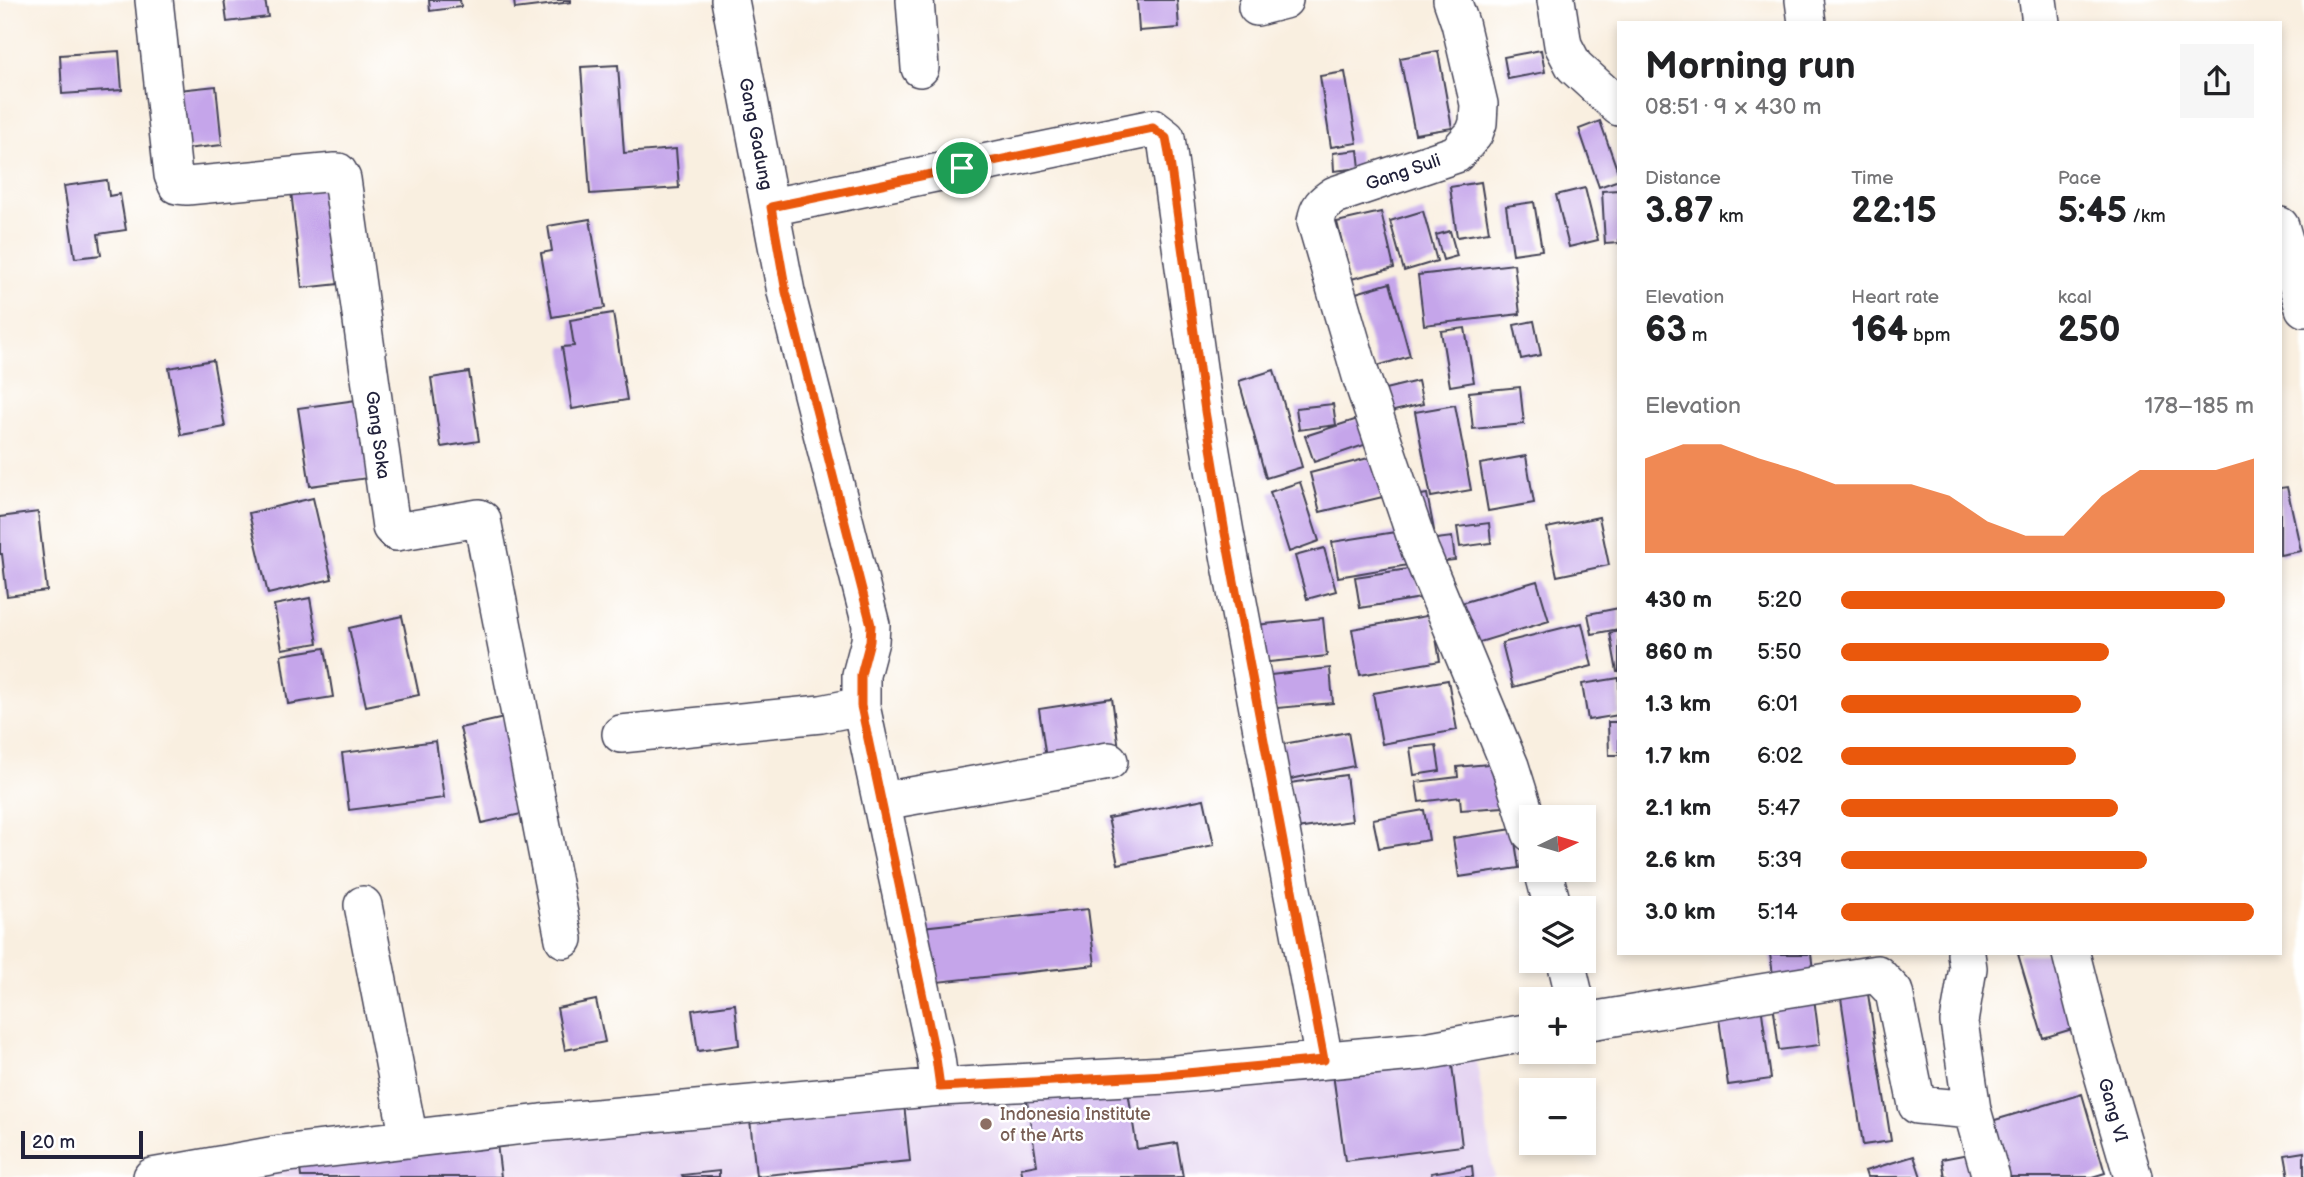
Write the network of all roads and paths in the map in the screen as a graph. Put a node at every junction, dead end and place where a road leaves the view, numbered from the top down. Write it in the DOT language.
graph roads {
  1 [pos="154,0"];
  2 [pos="730,0"];
  3 [pos="915,0"];
  4 [pos="1452,0"];
  5 [pos="1556,0"];
  6 [pos="1804,0"];
  7 [pos="2038,0"];
  8 [pos="1807,21"];
  9 [pos="2041,21"];
  10 [pos="920,68"];
  11 [pos="1617,105"];
  12 [pos="771,207"];
  13 [pos="2282,233"];
  14 [pos="2304,308"];
  15 [pos="861,706"];
  16 [pos="621,734"];
  17 [pos="1109,761"];
  18 [pos="883,801"];
  19 [pos="1522,805"];
  20 [pos="363,905"];
  21 [pos="564,939"];
  22 [pos="1966,955"];
  23 [pos="2071,955"];
  24 [pos="1596,1021"];
  25 [pos="1519,1034"];
  26 [pos="1324,1060"];
  27 [pos="940,1087"];
  28 [pos="1972,1110"];
  29 [pos="409,1139"];
  30 [pos="152,1177"];
  31 [pos="1991,1177"];
  32 [pos="2133,1177"];
  1 -- 21 [label="street, Gang Soka"];
  2 -- 12 [label="street, Gang Gadung"];
  3 -- 10 [label="street"];
  4 -- 19 [label="street, Gang Suli"];
  5 -- 11 [label="street"];
  6 -- 8 [label="street"];
  7 -- 9 [label="street"];
  12 -- 15 [label="street, Gang Gadung"];
  12 -- 26 [label="street"];
  13 -- 14 [label="street"];
  15 -- 16 [label="street"];
  15 -- 18 [label="street, Gang Gadung"];
  17 -- 18 [label="street"];
  18 -- 27 [label="street, Gang Gadung"];
  20 -- 29 [label="street"];
  22 -- 28 [label="street"];
  23 -- 32 [label="street, Gang VI"];
  24 -- 28 [label="street"];
  25 -- 26 [label="street"];
  26 -- 27 [label="street"];
  27 -- 29 [label="street"];
  28 -- 31 [label="street"];
  29 -- 30 [label="street"];
}
